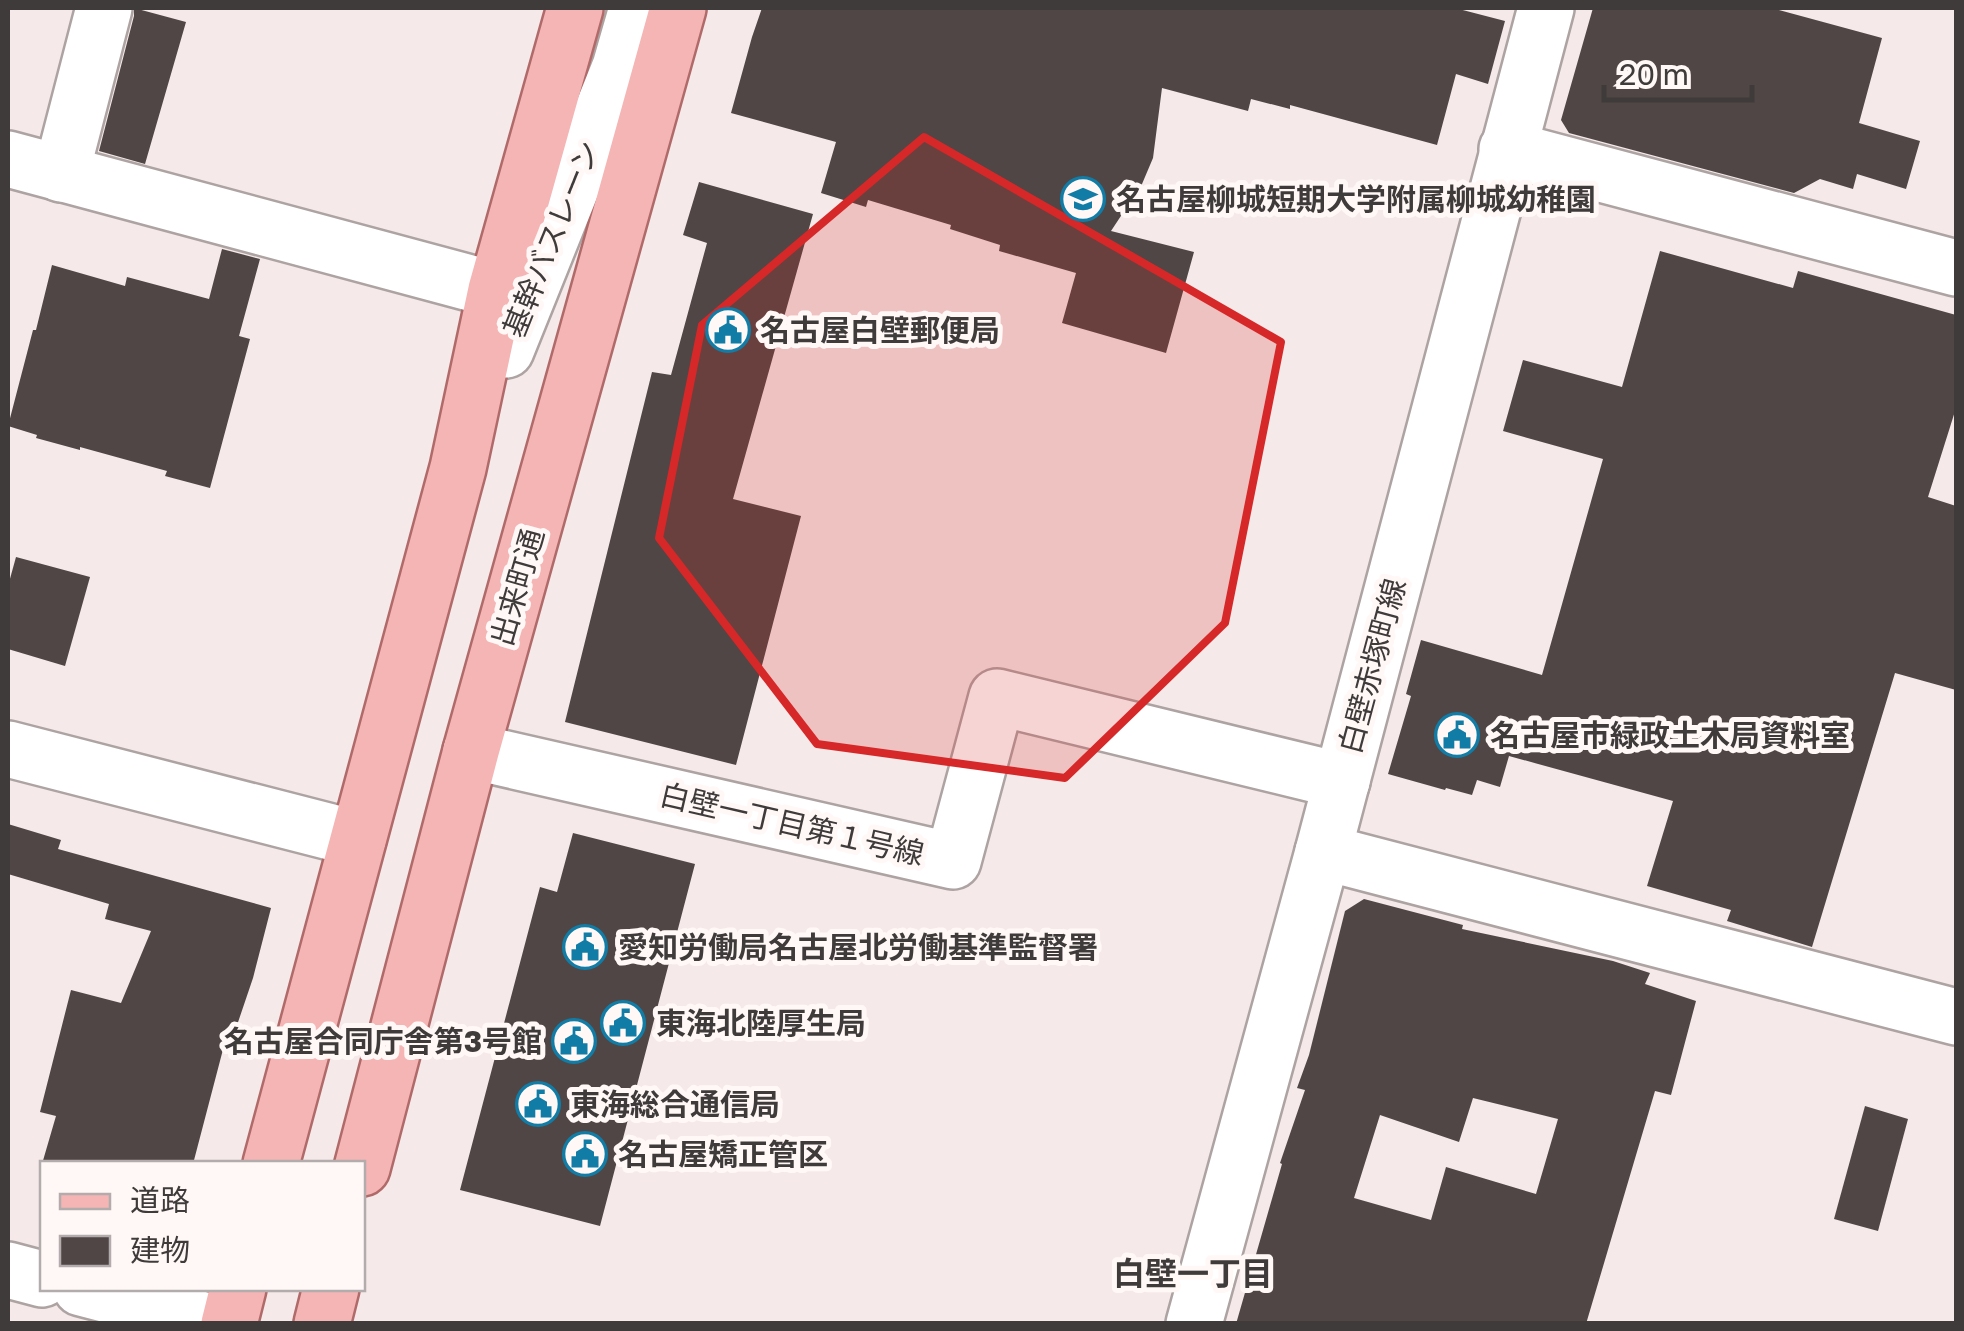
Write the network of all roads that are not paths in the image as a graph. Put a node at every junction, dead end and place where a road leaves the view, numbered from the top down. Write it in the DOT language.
graph roads {
  1 [pos="104,8"];
  2 [pos="575,8"];
  3 [pos="637,8"];
  4 [pos="678,8"];
  5 [pos="1546,8"];
  6 [pos="1507,149"];
  7 [pos="8,159"];
  8 [pos="60,174"];
  9 [pos="1956,268"];
  10 [pos="496,290"];
  11 [pos="458,468"];
  12 [pos="8,749"];
  13 [pos="471,751"];
  14 [pos="1342,781"];
  15 [pos="358,839"];
  16 [pos="1322,852"];
  17 [pos="1956,1017"];
  18 [pos="273,1161"];
  19 [pos="364,1161"];
  20 [pos="93,1291"];
  21 [pos="237,1291"];
  22 [pos="330,1291"];
  23 [pos="220,1324"];
  24 [pos="229,1324"];
  25 [pos="322,1324"];
  26 [pos="1194,1324"];
  1 -- 8 [label="street"];
  2 -- 10 [label="main road"];
  3 -- 11 [label="street, 基幹バスレーン"];
  4 -- 13 [label="main road, 出来町通"];
  5 -- 6 [label="street, 白壁赤塚町線"];
  6 -- 9 [label="street"];
  6 -- 14 [label="street, 白壁赤塚町線"];
  7 -- 8 [label="street"];
  8 -- 10 [label="street"];
  10 -- 11 [label="main road"];
  11 -- 15 [label="main road"];
  12 -- 15 [label="street"];
  13 -- 14 [label="street, 白壁一丁目第１号線"];
  13 -- 19 [label="main road, 出来町通"];
  14 -- 16 [label="street, 白壁赤塚町線"];
  15 -- 18 [label="main road"];
  16 -- 17 [label="street"];
  16 -- 26 [label="street, 白壁赤塚町線"];
  20 -- 23 [label="street"];
  21 -- 24 [label="main road"];
  22 -- 25 [label="main road"];
}
